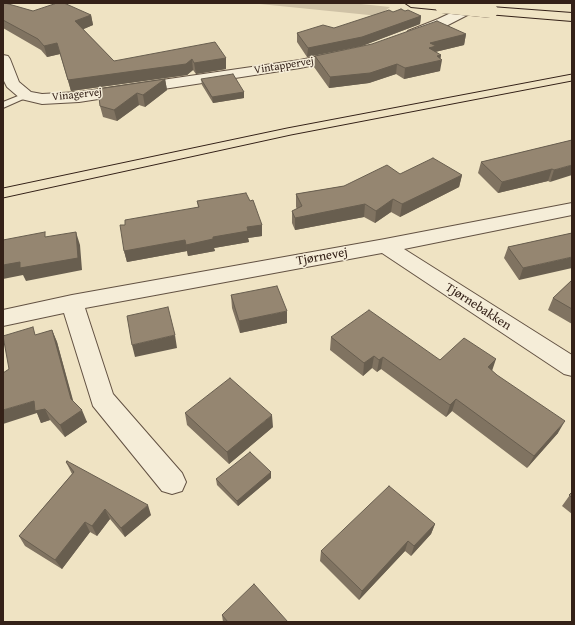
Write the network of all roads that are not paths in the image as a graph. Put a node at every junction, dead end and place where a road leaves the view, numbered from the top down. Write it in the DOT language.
graph roads {
  1 [pos="411,3"];
  2 [pos="481,3"];
  3 [pos="508,3"];
  4 [pos="572,8"];
  5 [pos="572,17"];
  6 [pos="400,38"];
  7 [pos="359,51"];
  8 [pos="3,59"];
  9 [pos="173,82"];
  10 [pos="26,96"];
  11 [pos="3,104"];
  12 [pos="572,209"];
  13 [pos="385,246"];
  14 [pos="72,303"];
  15 [pos="3,318"];
  16 [pos="572,367"];
  17 [pos="172,482"];
  1 -- 5 [label="highway, bridge"];
  2 -- 6 [label="street"];
  3 -- 4 [label="highway"];
  7 -- 9 [label="street, Vintappervej"];
  8 -- 10 [label="street"];
  9 -- 10 [label="street, Vinagervej"];
  10 -- 11 [label="lane"];
  12 -- 13 [label="street, Tjørnevej"];
  13 -- 14 [label="street, Tjørnevej"];
  13 -- 16 [label="street, Tjørnebakken"];
  14 -- 15 [label="street, Tjørnevej"];
  14 -- 17 [label="street"];
}
